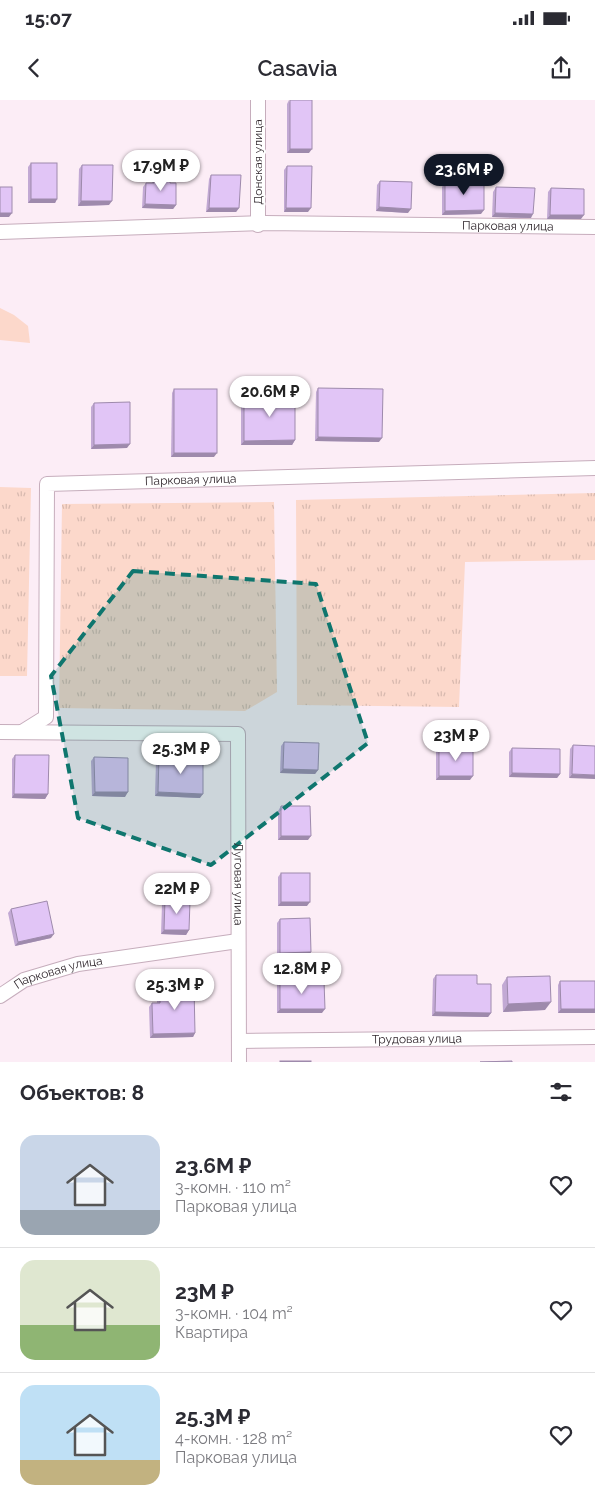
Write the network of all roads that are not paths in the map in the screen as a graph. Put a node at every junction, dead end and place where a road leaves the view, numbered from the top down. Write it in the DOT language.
graph roads {
  1 [pos="258,100"];
  2 [pos="258,225"];
  3 [pos="595,227"];
  4 [pos="0,232"];
  5 [pos="595,468"];
  6 [pos="0,732"];
  7 [pos="22,732"];
  8 [pos="238,941"];
  9 [pos="0,996"];
  10 [pos="595,1037"];
  11 [pos="239,1041"];
  12 [pos="239,1062"];
  1 -- 2 [label="street, Донская улица"];
  2 -- 3 [label="street, Парковая улица"];
  2 -- 4 [label="street, Парковая улица"];
  5 -- 7 [label="street, Парковая улица"];
  6 -- 7 [label="street"];
  7 -- 8 [label="street, Луговая улица"];
  8 -- 9 [label="street, Парковая улица"];
  8 -- 11 [label="street, Луговая улица"];
  10 -- 11 [label="street, Трудовая улица"];
  11 -- 12 [label="street, Луговая улица"];
}
